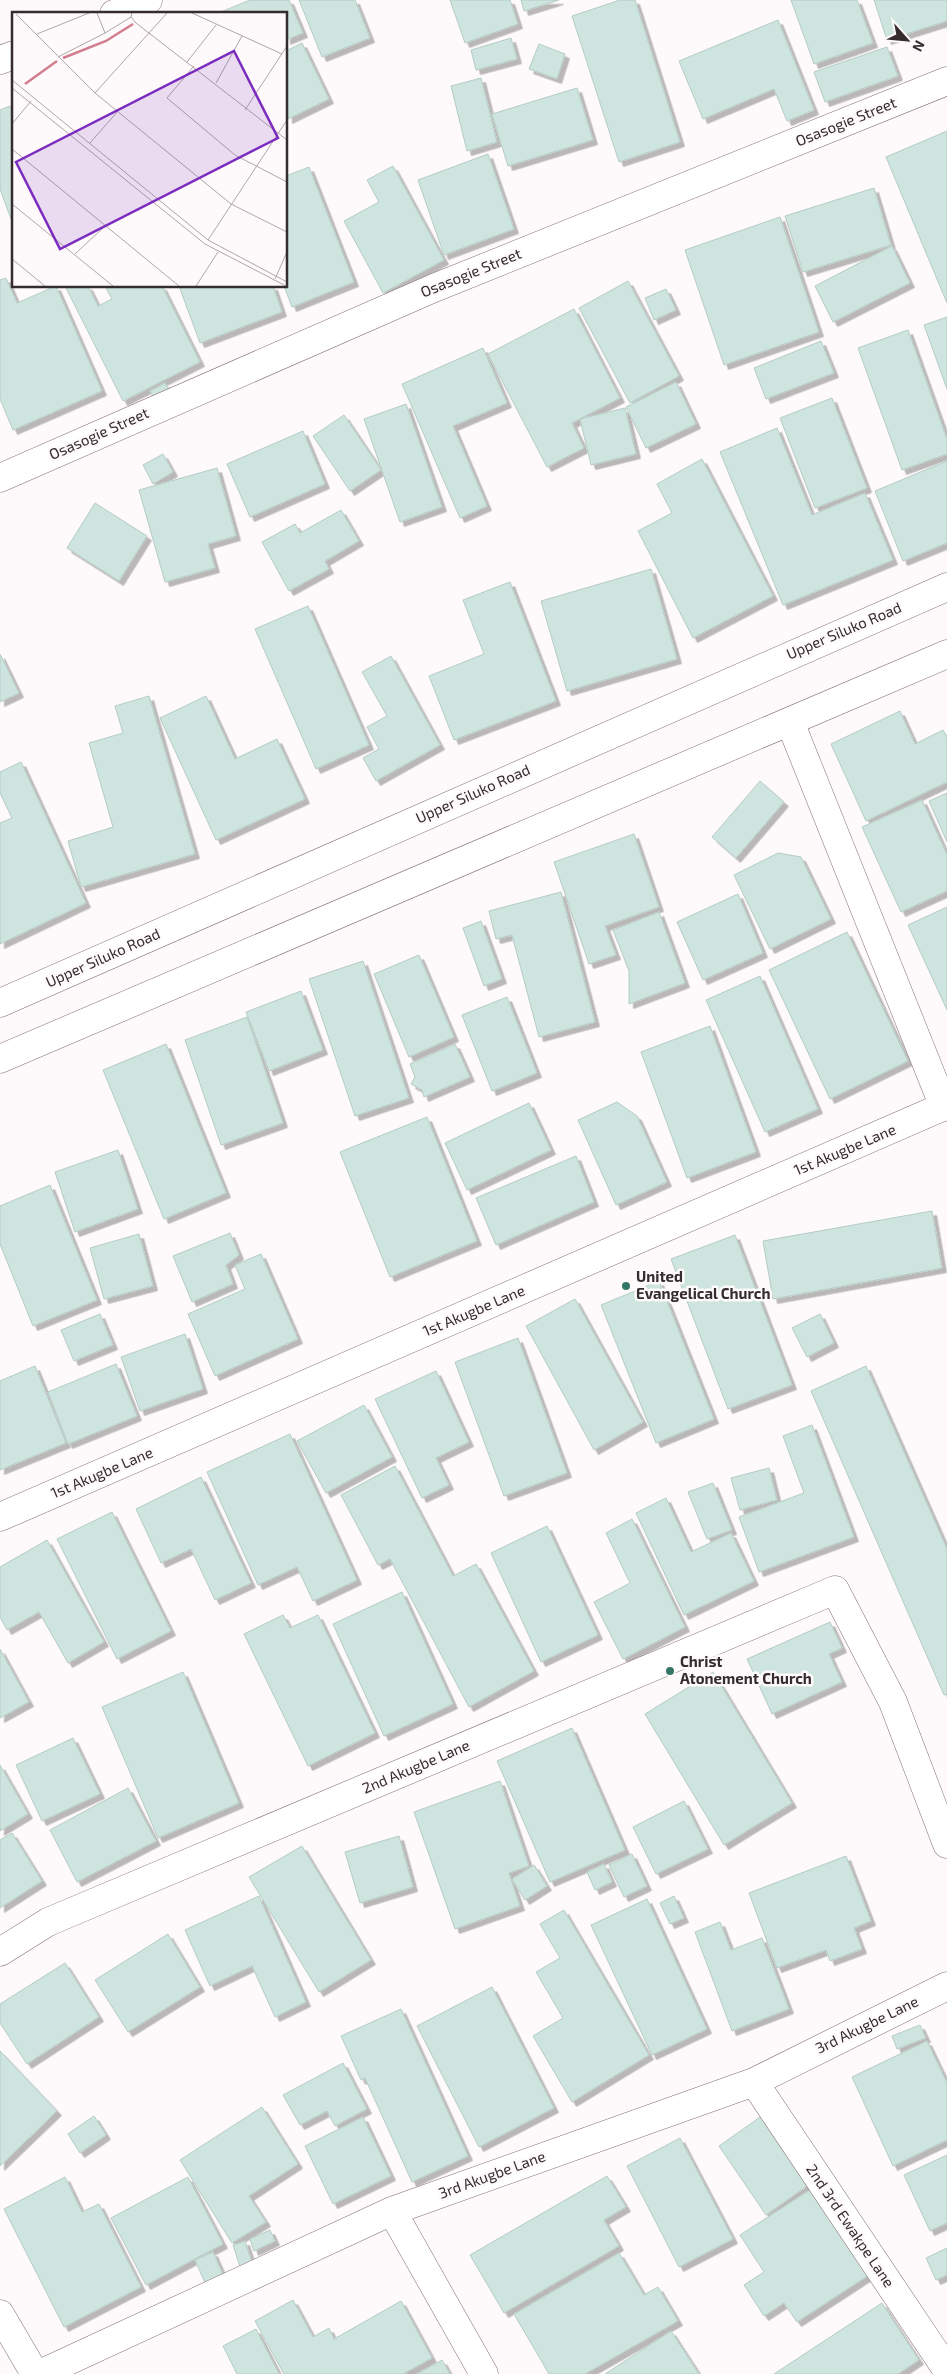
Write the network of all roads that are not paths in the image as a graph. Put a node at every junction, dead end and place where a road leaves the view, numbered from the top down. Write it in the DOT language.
graph roads {
  1 [pos="148,0"];
  2 [pos="119,12"];
  3 [pos="12,55"];
  4 [pos="0,60"];
  5 [pos="947,81"];
  6 [pos="0,478"];
  7 [pos="947,587"];
  8 [pos="947,654"];
  9 [pos="790,722"];
  10 [pos="0,1003"];
  11 [pos="0,1059"];
  12 [pos="945,1106"];
  13 [pos="0,1517"];
  14 [pos="947,1844"];
  15 [pos="0,1952"];
  16 [pos="947,1986"];
  17 [pos="754,2082"];
  18 [pos="392,2211"];
  19 [pos="0,2314"];
  20 [pos="947,2370"];
  21 [pos="35,2374"];
  22 [pos="40,2374"];
  23 [pos="484,2374"];
  1 -- 2 [label="street"];
  3 -- 4 [label="street"];
  5 -- 6 [label="street, Osasogie Street"];
  7 -- 10 [label="street, Upper Siluko Road"];
  8 -- 9 [label="street"];
  9 -- 11 [label="street"];
  9 -- 12 [label="street"];
  12 -- 13 [label="street, 1st Akugbe Lane"];
  14 -- 15 [label="street, 2nd Akugbe Lane"];
  16 -- 17 [label="street, 3rd Akugbe Lane"];
  17 -- 18 [label="street, 3rd Akugbe Lane"];
  17 -- 20 [label="street, 2nd 3rd Ewakpe Lane"];
  18 -- 22 [label="street, 3rd Akugbe Lane"];
  18 -- 23 [label="street"];
  19 -- 21 [label="street"];
}
